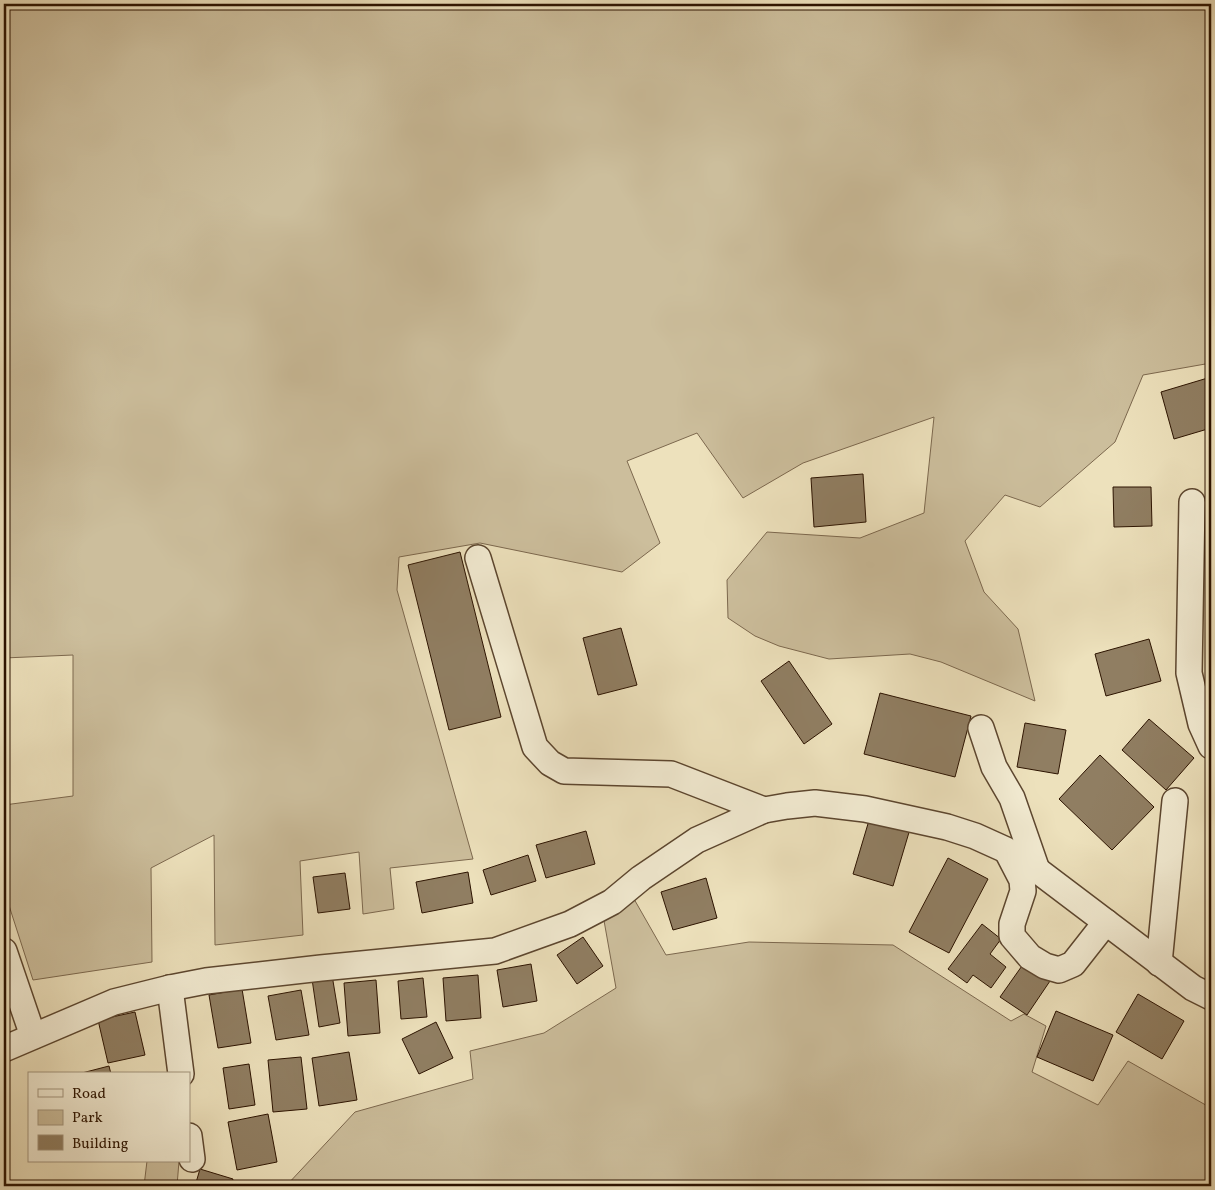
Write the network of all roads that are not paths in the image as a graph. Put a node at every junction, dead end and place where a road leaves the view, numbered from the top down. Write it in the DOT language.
graph roads {
  1 [pos="1192,502"];
  2 [pos="1201,555"];
  3 [pos="478,558"];
  4 [pos="982,728"];
  5 [pos="1211,746"];
  6 [pos="1175,801"];
  7 [pos="764,810"];
  8 [pos="1006,850"];
  9 [pos="1037,870"];
  10 [pos="1106,922"];
  11 [pos="4,951"];
  12 [pos="1159,963"];
  13 [pos="170,988"];
  14 [pos="1211,997"];
  15 [pos="33,1036"];
  16 [pos="4,1049"];
  17 [pos="181,1072"];
  1 -- 2 [label="street"];
  2 -- 5 [label="street"];
  3 -- 7 [label="street"];
  4 -- 9 [label="street"];
  6 -- 12 [label="street"];
  7 -- 8 [label="street"];
  7 -- 13 [label="street"];
  8 -- 9 [label="street"];
  8 -- 10 [label="street"];
  9 -- 10 [label="street"];
  10 -- 12 [label="street"];
  11 -- 15 [label="street"];
  12 -- 14 [label="street"];
  13 -- 15 [label="street"];
  13 -- 17 [label="street"];
  15 -- 16 [label="street"];
}
